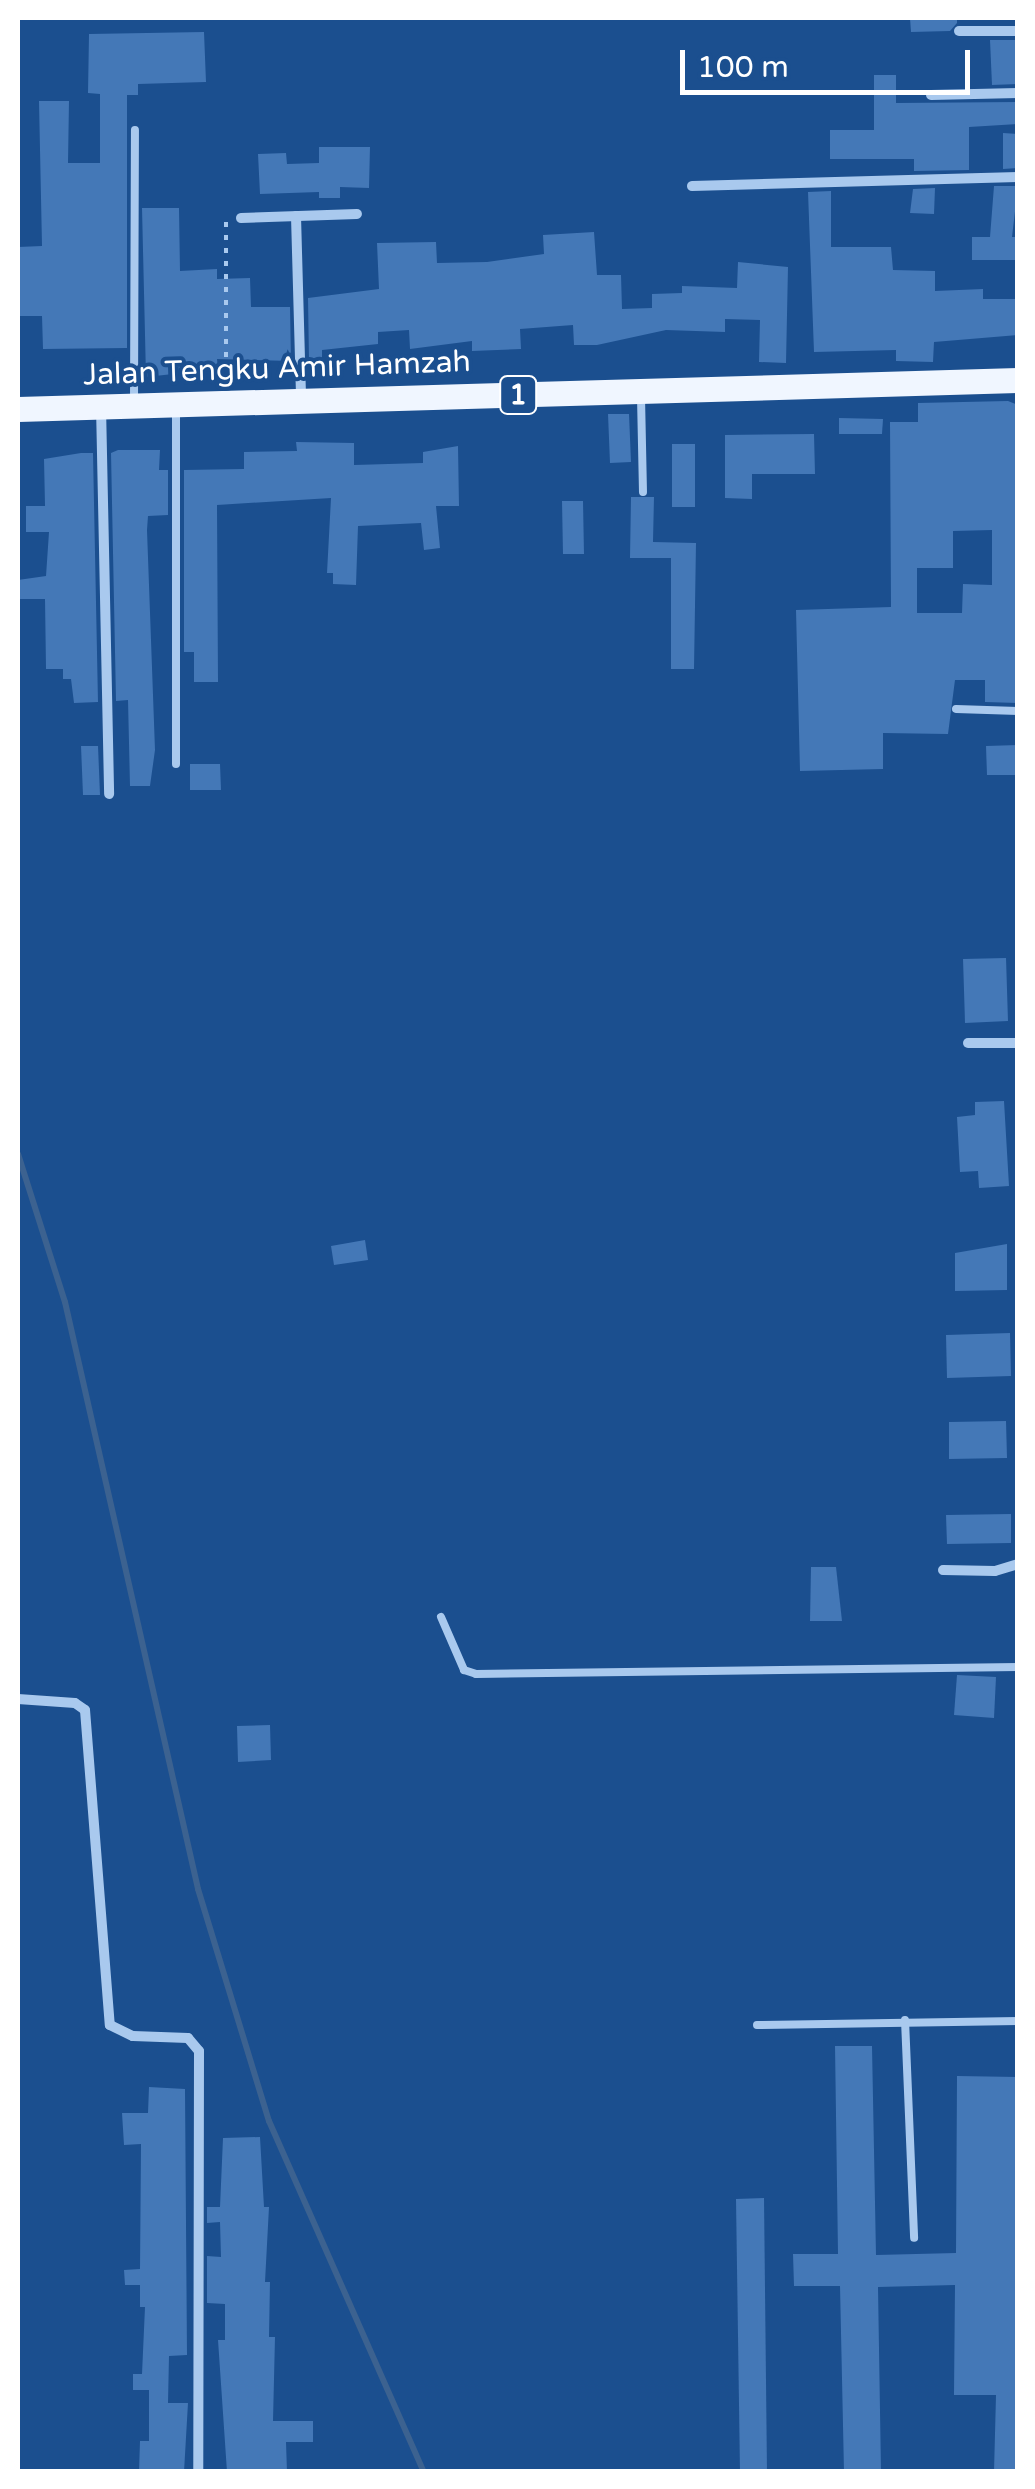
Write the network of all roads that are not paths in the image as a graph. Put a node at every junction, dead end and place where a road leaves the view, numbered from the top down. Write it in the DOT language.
graph roads {
  1 [pos="959,31"];
  2 [pos="1018,31"];
  3 [pos="1018,93"];
  4 [pos="932,95"];
  5 [pos="135,130"];
  6 [pos="1018,177"];
  7 [pos="692,186"];
  8 [pos="356,214"];
  9 [pos="296,216"];
  10 [pos="241,218"];
  11 [pos="1018,380"];
  12 [pos="641,393"];
  13 [pos="300,400"];
  14 [pos="176,404"];
  15 [pos="134,405"];
  16 [pos="101,406"];
  17 [pos="18,409"];
  18 [pos="643,492"];
  19 [pos="956,708"];
  20 [pos="1018,711"];
  21 [pos="176,764"];
  22 [pos="109,794"];
  23 [pos="1018,1042"];
  24 [pos="968,1043"];
  25 [pos="1018,1564"];
  26 [pos="943,1570"];
  27 [pos="441,1618"];
  28 [pos="1018,1667"];
  29 [pos="18,1698"];
  30 [pos="905,2020"];
  31 [pos="1018,2021"];
  32 [pos="757,2025"];
  33 [pos="914,2238"];
  34 [pos="198,2472"];
  1 -- 2 [label="street"];
  3 -- 4 [label="street"];
  5 -- 15 [label="lane"];
  6 -- 7 [label="street"];
  8 -- 9 [label="street"];
  9 -- 10 [label="street"];
  9 -- 13 [label="street"];
  11 -- 12 [label="main road, Jalan Tengku Amir Hamzah / 1"];
  12 -- 13 [label="main road, Jalan Tengku Amir Hamzah / 1"];
  12 -- 18 [label="lane"];
  13 -- 14 [label="main road, Jalan Tengku Amir Hamzah / 1"];
  14 -- 15 [label="main road, Jalan Tengku Amir Hamzah / 1"];
  14 -- 21 [label="lane"];
  15 -- 16 [label="main road, Jalan Tengku Amir Hamzah / 1"];
  16 -- 17 [label="main road, Jalan Tengku Amir Hamzah / 1"];
  16 -- 22 [label="street"];
  19 -- 20 [label="lane"];
  23 -- 24 [label="street"];
  25 -- 26 [label="street"];
  27 -- 28 [label="lane"];
  29 -- 34 [label="street"];
  30 -- 31 [label="lane"];
  30 -- 32 [label="lane"];
  30 -- 33 [label="lane"];
}
